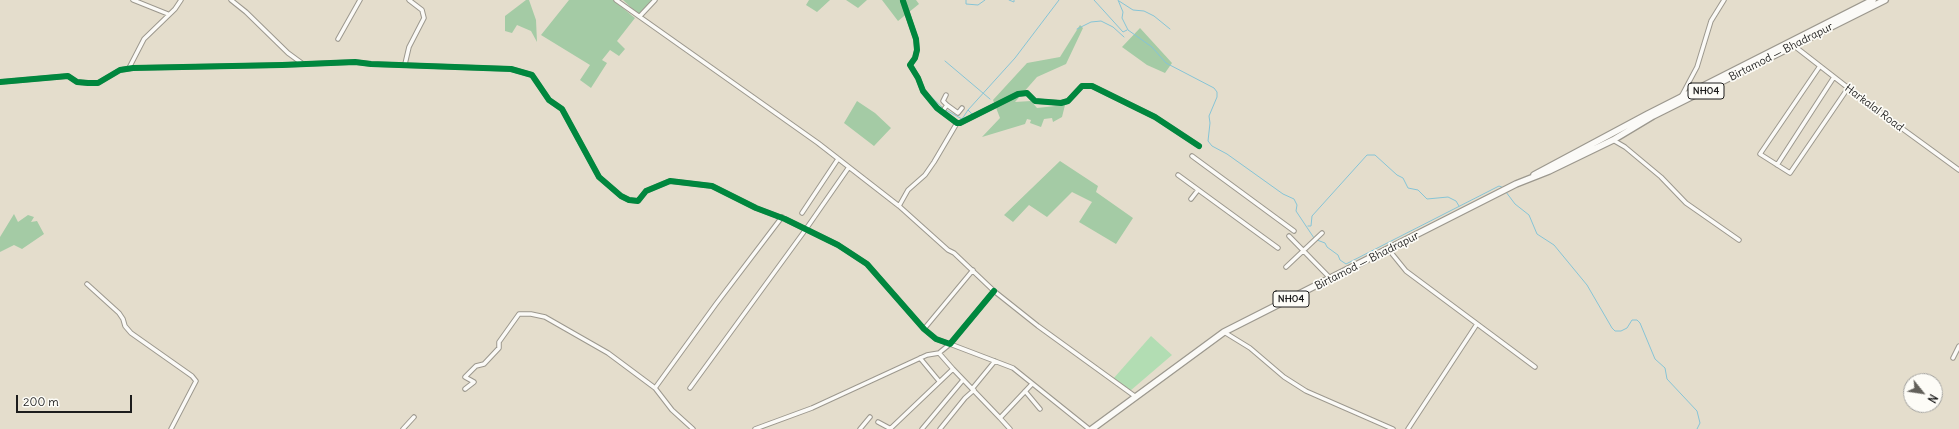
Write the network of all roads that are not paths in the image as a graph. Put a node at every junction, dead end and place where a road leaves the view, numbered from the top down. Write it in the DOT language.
graph roads {
  1 [pos="133,0"];
  2 [pos="181,0"];
  3 [pos="231,0"];
  4 [pos="360,0"];
  5 [pos="409,0"];
  6 [pos="616,0"];
  7 [pos="655,0"];
  8 [pos="1724,0"];
  9 [pos="1873,0"];
  10 [pos="1885,0"];
  11 [pos="903,1"];
  12 [pos="168,14"];
  13 [pos="1851,14"];
  14 [pos="640,16"];
  15 [pos="338,39"];
  16 [pos="1793,44"];
  17 [pos="304,64"];
  18 [pos="405,64"];
  19 [pos="1820,66"];
  20 [pos="129,68"];
  21 [pos="1834,77"];
  22 [pos="0,82"];
  23 [pos="1848,88"];
  24 [pos="946,95"];
  25 [pos="1681,101"];
  26 [pos="948,105"];
  27 [pos="962,108"];
  28 [pos="942,112"];
  29 [pos="957,123"];
  30 [pos="1613,140"];
  31 [pos="1199,146"];
  32 [pos="1192,156"];
  33 [pos="838,159"];
  34 [pos="1777,165"];
  35 [pos="849,167"];
  36 [pos="1959,170"];
  37 [pos="1178,175"];
  38 [pos="1527,179"];
  39 [pos="1198,190"];
  40 [pos="1191,199"];
  41 [pos="899,206"];
  42 [pos="802,213"];
  43 [pos="782,217"];
  44 [pos="806,229"];
  45 [pos="1294,231"];
  46 [pos="1322,233"];
  47 [pos="1289,236"];
  48 [pos="1738,240"];
  49 [pos="1278,248"];
  50 [pos="1389,250"];
  51 [pos="1304,251"];
  52 [pos="1286,267"];
  53 [pos="973,270"];
  54 [pos="1332,279"];
  55 [pos="87,284"];
  56 [pos="994,291"];
  57 [pos="1477,324"];
  58 [pos="924,329"];
  59 [pos="1224,332"];
  60 [pos="950,344"];
  61 [pos="1959,346"];
  62 [pos="940,353"];
  63 [pos="920,358"];
  64 [pos="1953,358"];
  65 [pos="996,361"];
  66 [pos="1535,367"];
  67 [pos="953,369"];
  68 [pos="963,380"];
  69 [pos="939,381"];
  70 [pos="1032,384"];
  71 [pos="465,388"];
  72 [pos="655,388"];
  73 [pos="690,388"];
  74 [pos="973,389"];
  75 [pos="1025,391"];
  76 [pos="1136,396"];
  77 [pos="1040,409"];
  78 [pos="414,417"];
  79 [pos="870,417"];
  80 [pos="1000,418"];
  81 [pos="878,422"];
  82 [pos="1009,428"];
  83 [pos="171,429"];
  84 [pos="403,429"];
  85 [pos="693,429"];
  86 [pos="755,429"];
  87 [pos="860,429"];
  88 [pos="890,429"];
  89 [pos="922,429"];
  90 [pos="940,429"];
  91 [pos="1089,429"];
  92 [pos="1092,429"];
  93 [pos="1393,429"];
  94 [pos="1408,429"];
  1 -- 12 [label="street"];
  2 -- 12 [label="street"];
  3 -- 17 [label="street"];
  4 -- 15 [label="street"];
  5 -- 18 [label="street"];
  6 -- 14 [label="street"];
  7 -- 14 [label="street"];
  8 -- 25 [label="street"];
  9 -- 13 [label="main road, Birtamod — Bhadrapur / NH04"];
  10 -- 13 [label="main road, Birtamod — Bhadrapur / NH04"];
  11 -- 28 [label="street"];
  12 -- 20 [label="street"];
  13 -- 16 [label="main road, Birtamod — Bhadrapur / NH04"];
  14 -- 33 [label="street"];
  16 -- 19 [label="street, Harkalal Road"];
  16 -- 25 [label="main road, Birtamod — Bhadrapur / NH04"];
  17 -- 18 [label="street"];
  17 -- 20 [label="street"];
  18 -- 43 [label="street"];
  19 -- 21 [label="street, Harkalal Road"];
  19 -- 34 [label="street"];
  20 -- 22 [label="street"];
  21 -- 23 [label="street, Harkalal Road"];
  21 -- 34 [label="street"];
  23 -- 34 [label="street"];
  23 -- 36 [label="street, Harkalal Road"];
  24 -- 26 [label="street"];
  25 -- 30 [label="main road, Birtamod — Bhadrapur / NH04"];
  25 -- 38 [label="main road, Birtamod — Bhadrapur / NH04"];
  26 -- 27 [label="street"];
  26 -- 28 [label="street"];
  28 -- 29 [label="street"];
  29 -- 31 [label="street"];
  29 -- 41 [label="street"];
  30 -- 38 [label="main road, Birtamod — Bhadrapur / NH04"];
  30 -- 48 [label="street"];
  32 -- 45 [label="street"];
  33 -- 35 [label="street"];
  33 -- 42 [label="street"];
  35 -- 41 [label="street"];
  35 -- 44 [label="street"];
  37 -- 39 [label="street"];
  38 -- 50 [label="main road, Birtamod — Bhadrapur / NH04"];
  39 -- 40 [label="street"];
  39 -- 49 [label="street"];
  41 -- 53 [label="street"];
  43 -- 44 [label="street"];
  43 -- 72 [label="street"];
  44 -- 58 [label="street"];
  44 -- 73 [label="street"];
  46 -- 51 [label="street"];
  47 -- 51 [label="street"];
  50 -- 54 [label="main road, Birtamod — Bhadrapur / NH04"];
  50 -- 57 [label="street"];
  51 -- 52 [label="street"];
  51 -- 54 [label="street"];
  53 -- 56 [label="street"];
  53 -- 58 [label="street"];
  54 -- 59 [label="main road, Birtamod — Bhadrapur / NH04"];
  55 -- 83 [label="street"];
  56 -- 60 [label="street"];
  56 -- 76 [label="street"];
  57 -- 66 [label="street"];
  57 -- 94 [label="street"];
  58 -- 60 [label="street"];
  59 -- 76 [label="main road, Birtamod — Bhadrapur / NH04"];
  59 -- 93 [label="street"];
  60 -- 62 [label="street"];
  60 -- 65 [label="street"];
  61 -- 64 [label="street"];
  62 -- 63 [label="street"];
  62 -- 67 [label="street"];
  63 -- 69 [label="street"];
  63 -- 86 [label="street"];
  65 -- 70 [label="street"];
  65 -- 74 [label="street"];
  67 -- 68 [label="street"];
  67 -- 69 [label="street"];
  68 -- 74 [label="street"];
  68 -- 89 [label="street"];
  69 -- 88 [label="street"];
  70 -- 75 [label="street"];
  70 -- 91 [label="street"];
  71 -- 72 [label="street"];
  72 -- 85 [label="street"];
  74 -- 80 [label="street"];
  74 -- 90 [label="street"];
  75 -- 77 [label="street"];
  75 -- 80 [label="street"];
  76 -- 92 [label="main road, Birtamod — Bhadrapur / NH04"];
  78 -- 84 [label="street"];
  79 -- 87 [label="street"];
  80 -- 82 [label="street"];
  81 -- 88 [label="street"];
}
